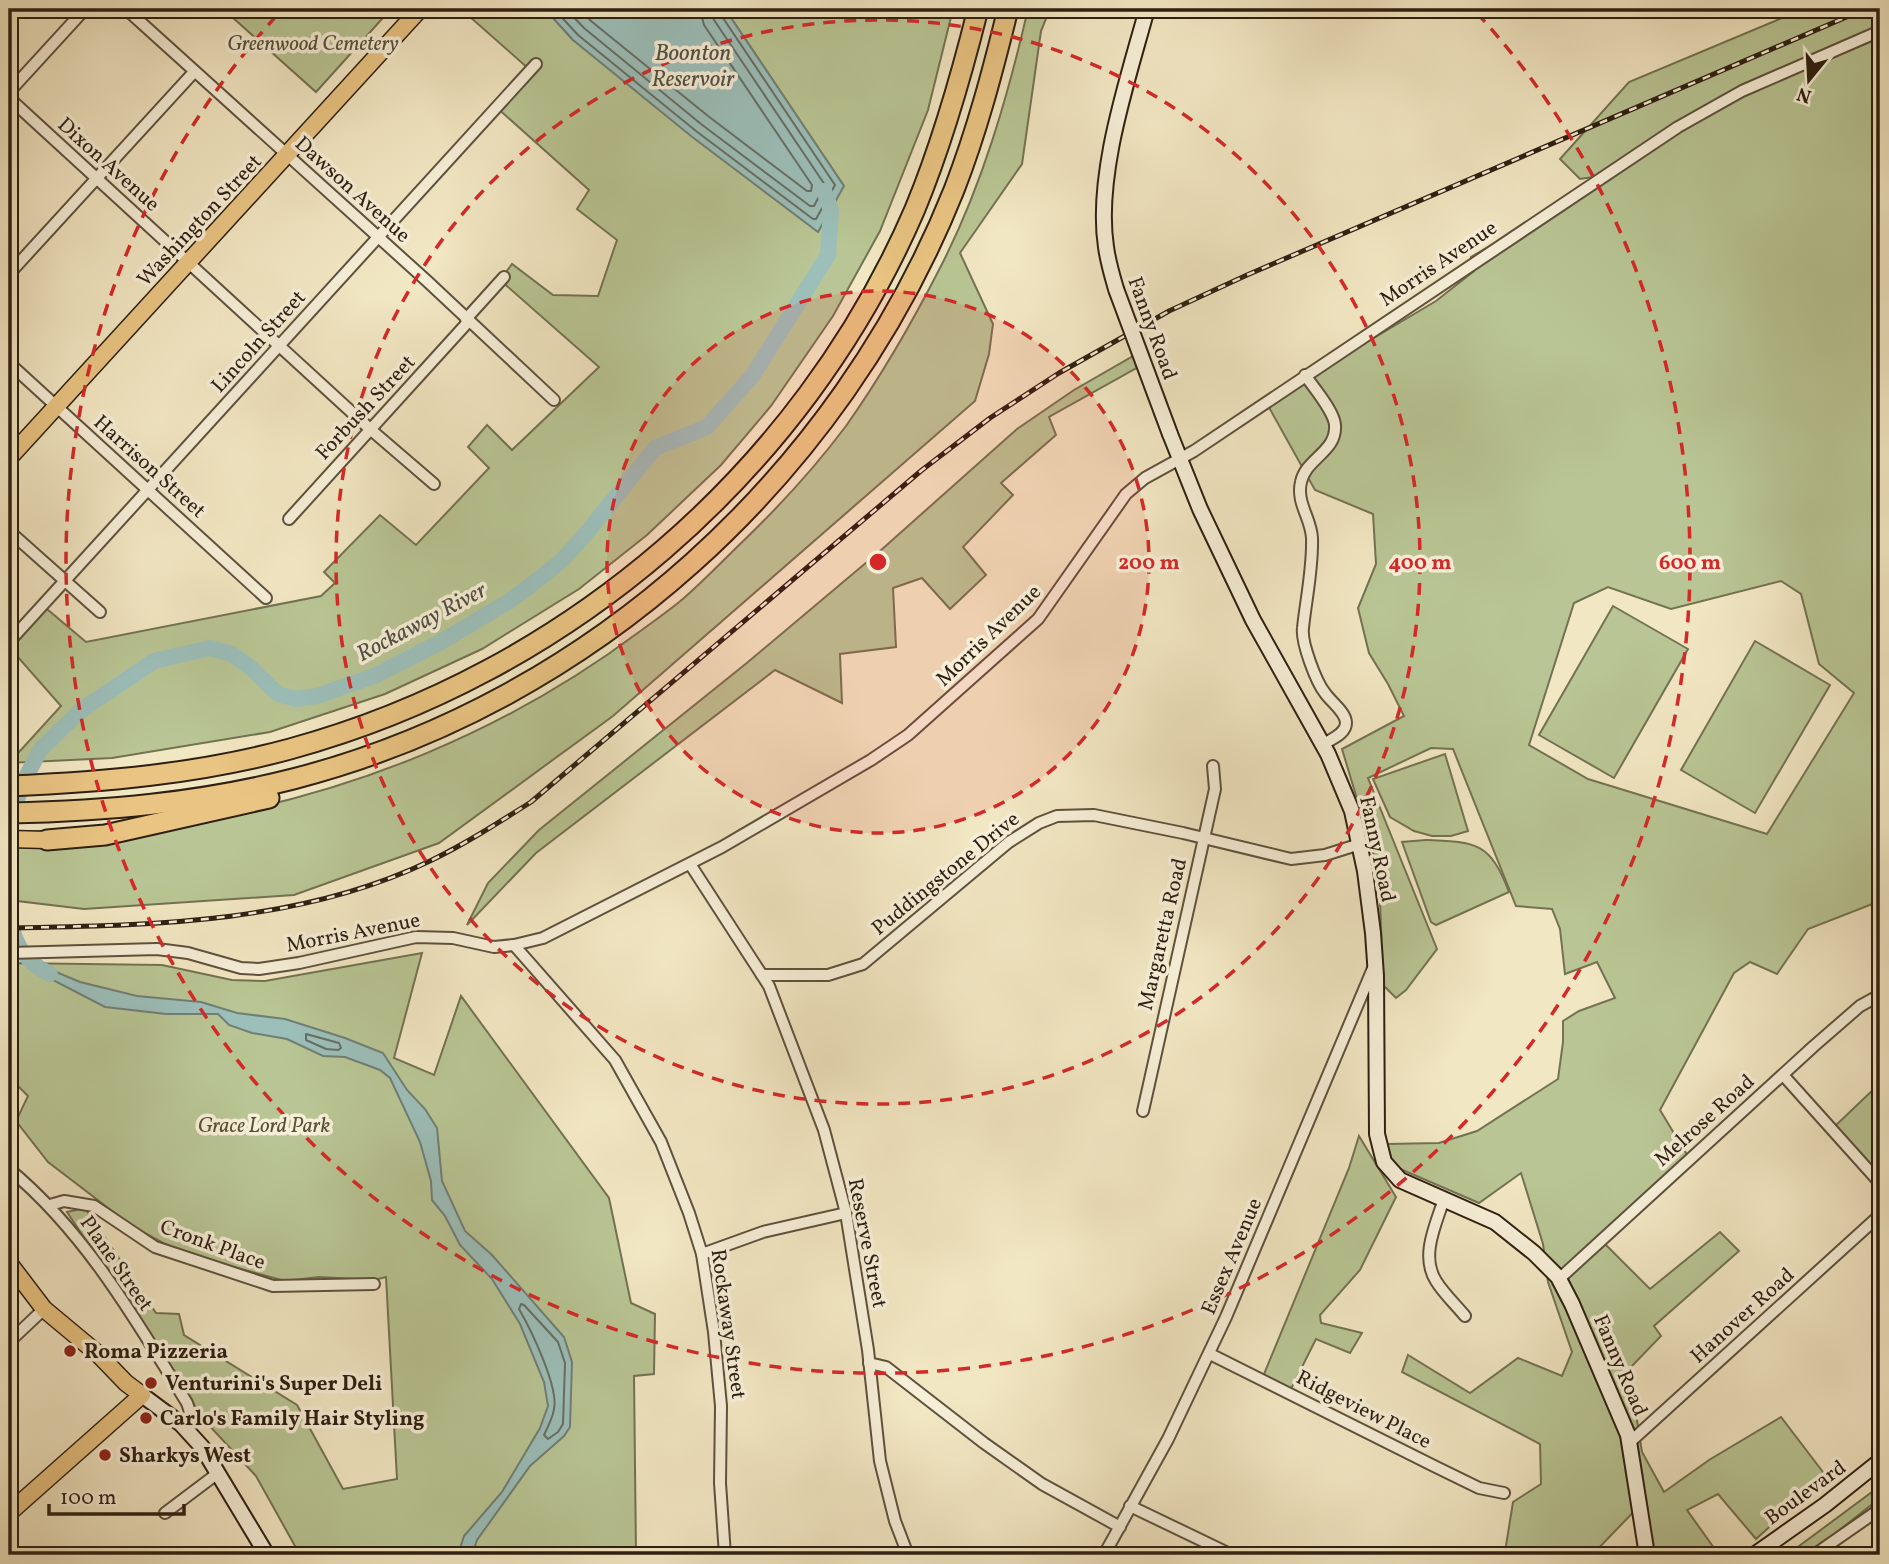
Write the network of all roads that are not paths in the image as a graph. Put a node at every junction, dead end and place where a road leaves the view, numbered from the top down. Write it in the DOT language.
graph roads {
  1 [pos="85,9"];
  2 [pos="126,9"];
  3 [pos="421,9"];
  4 [pos="978,9"];
  5 [pos="1008,9"];
  6 [pos="1147,9"];
  7 [pos="1880,31"];
  8 [pos="536,64"];
  9 [pos="194,72"];
  10 [pos="9,92"];
  11 [pos="9,98"];
  12 [pos="287,156"];
  13 [pos="96,178"];
  14 [pos="378,237"];
  15 [pos="188,262"];
  16 [pos="9,274"];
  17 [pos="503,277"];
  18 [pos="468,320"];
  19 [pos="280,345"];
  20 [pos="9,363"];
  21 [pos="1305,375"];
  22 [pos="554,400"];
  23 [pos="56,407"];
  24 [pos="370,429"];
  25 [pos="9,458"];
  26 [pos="1179,459"];
  27 [pos="434,484"];
  28 [pos="148,491"];
  29 [pos="289,519"];
  30 [pos="9,531"];
  31 [pos="65,581"];
  32 [pos="266,598"];
  33 [pos="100,612"];
  34 [pos="9,642"];
  35 [pos="573,654"];
  36 [pos="1324,744"];
  37 [pos="1213,766"];
  38 [pos="9,786"];
  39 [pos="17,813"];
  40 [pos="1204,838"];
  41 [pos="14,839"];
  42 [pos="42,840"];
  43 [pos="1360,844"];
  44 [pos="690,864"];
  45 [pos="514,945"];
  46 [pos="9,953"];
  47 [pos="1375,963"];
  48 [pos="762,975"];
  49 [pos="1880,995"];
  50 [pos="1783,1075"];
  51 [pos="1143,1111"];
  52 [pos="9,1169"];
  53 [pos="1880,1183"];
  54 [pos="1444,1199"];
  55 [pos="50,1205"];
  56 [pos="846,1213"];
  57 [pos="1880,1215"];
  58 [pos="702,1254"];
  59 [pos="9,1263"];
  60 [pos="1559,1279"];
  61 [pos="374,1284"];
  62 [pos="44,1309"];
  63 [pos="1465,1316"];
  64 [pos="9,1342"];
  65 [pos="1210,1354"];
  66 [pos="869,1363"];
  67 [pos="142,1395"];
  68 [pos="186,1428"];
  69 [pos="1629,1443"];
  70 [pos="1880,1461"];
  71 [pos="218,1473"];
  72 [pos="1504,1493"];
  73 [pos="1130,1506"];
  74 [pos="1880,1509"];
  75 [pos="9,1513"];
  76 [pos="165,1513"];
  77 [pos="1120,1527"];
  78 [pos="267,1555"];
  79 [pos="725,1555"];
  80 [pos="908,1555"];
  81 [pos="1104,1555"];
  82 [pos="1232,1555"];
  83 [pos="1647,1555"];
  84 [pos="1754,1555"];
  85 [pos="1814,1555"];
  1 -- 10 [label="street"];
  2 -- 9 [label="street, Dawson Avenue"];
  3 -- 12 [label="main road, Washington Street"];
  4 -- 38 [label="highway"];
  5 -- 35 [label="highway"];
  6 -- 26 [label="main road, Fanny Road, bridge"];
  7 -- 21 [label="street, Morris Avenue"];
  8 -- 14 [label="street, Lincoln Street"];
  9 -- 12 [label="street, Dawson Avenue"];
  9 -- 13 [label="street"];
  11 -- 13 [label="street, Dixon Avenue"];
  12 -- 14 [label="street, Dawson Avenue"];
  12 -- 15 [label="main road, Washington Street"];
  13 -- 15 [label="street, Dixon Avenue"];
  13 -- 16 [label="street"];
  14 -- 18 [label="street, Dawson Avenue"];
  14 -- 19 [label="street, Lincoln Street"];
  15 -- 19 [label="street, Dixon Avenue"];
  15 -- 23 [label="main road, Washington Street"];
  17 -- 18 [label="street, Forbush Street"];
  18 -- 22 [label="street, Dawson Avenue"];
  18 -- 24 [label="street, Forbush Street"];
  19 -- 24 [label="street, Dixon Avenue"];
  19 -- 28 [label="street, Lincoln Street"];
  20 -- 23 [label="street, Harrison Street"];
  21 -- 26 [label="street, Morris Avenue"];
  21 -- 36 [label="street"];
  23 -- 25 [label="main road, Washington Street"];
  23 -- 28 [label="street, Harrison Street"];
  24 -- 27 [label="street, Dixon Avenue"];
  24 -- 29 [label="street, Forbush Street"];
  26 -- 36 [label="main road, Fanny Road"];
  26 -- 44 [label="street, Morris Avenue"];
  28 -- 31 [label="street, Lincoln Street"];
  28 -- 32 [label="street, Harrison Street"];
  30 -- 31 [label="street"];
  31 -- 33 [label="street"];
  31 -- 34 [label="street, Lincoln Street"];
  35 -- 39 [label="highway"];
  35 -- 42 [label="highway"];
  36 -- 43 [label="main road, Fanny Road"];
  37 -- 40 [label="street, Margaretta Road"];
  40 -- 43 [label="street, Puddingstone Drive"];
  40 -- 48 [label="street, Puddingstone Drive"];
  40 -- 51 [label="street, Margaretta Road"];
  41 -- 42 [label="main road"];
  43 -- 47 [label="main road, Fanny Road"];
  44 -- 45 [label="street, Morris Avenue"];
  44 -- 48 [label="street, Reserve Street"];
  45 -- 46 [label="street, Morris Avenue"];
  45 -- 58 [label="street, Rockaway Street"];
  47 -- 54 [label="main road, Fanny Road"];
  47 -- 65 [label="street, Essex Avenue"];
  48 -- 56 [label="street, Reserve Street"];
  49 -- 50 [label="street, Melrose Road"];
  50 -- 53 [label="street"];
  50 -- 60 [label="street, Melrose Road"];
  52 -- 55 [label="street, Plane Street"];
  54 -- 60 [label="main road, Fanny Road"];
  54 -- 63 [label="street"];
  55 -- 61 [label="street, Cronk Place"];
  55 -- 68 [label="street, Plane Street"];
  56 -- 58 [label="street"];
  56 -- 66 [label="street, Reserve Street"];
  57 -- 69 [label="street, Hanover Road"];
  58 -- 79 [label="street, Rockaway Street"];
  59 -- 62 [label="main road"];
  60 -- 69 [label="main road, Fanny Road"];
  62 -- 64 [label="street"];
  62 -- 67 [label="main road"];
  65 -- 72 [label="street, Ridgeview Place"];
  65 -- 73 [label="street, Essex Avenue"];
  66 -- 77 [label="street"];
  66 -- 80 [label="street, Reserve Street"];
  67 -- 68 [label="main road"];
  67 -- 75 [label="main road"];
  68 -- 71 [label="main road"];
  69 -- 83 [label="main road, Fanny Road"];
  70 -- 84 [label="main road, Boulevard"];
  71 -- 76 [label="street"];
  71 -- 78 [label="main road"];
  73 -- 77 [label="street, Essex Avenue"];
  73 -- 82 [label="street"];
  74 -- 85 [label="street"];
  77 -- 81 [label="street, Essex Avenue"];
}
